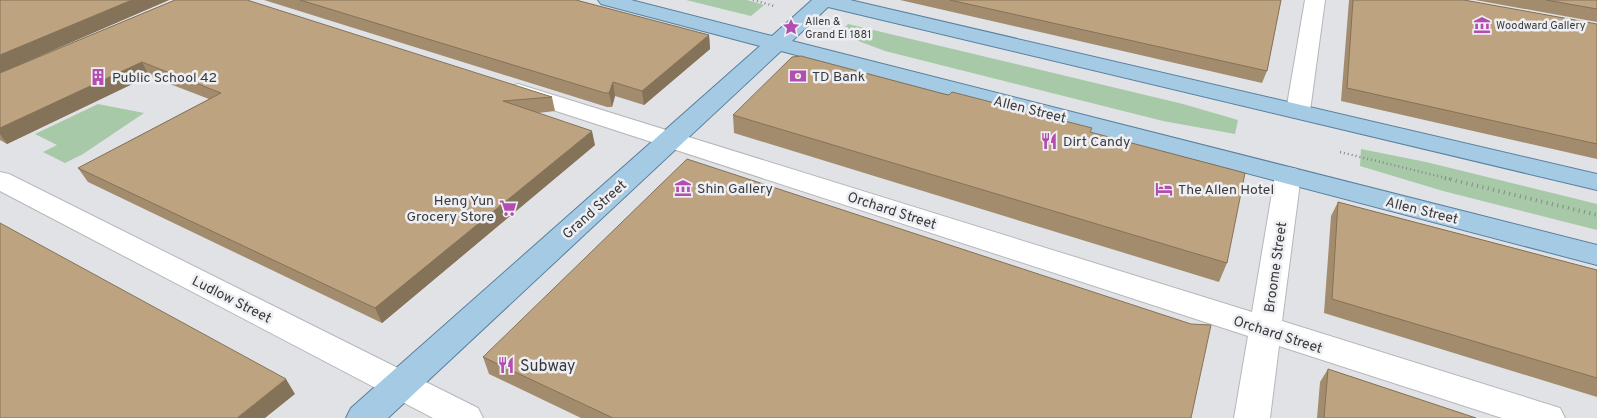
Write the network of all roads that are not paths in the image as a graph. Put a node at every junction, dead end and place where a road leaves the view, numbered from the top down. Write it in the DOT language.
graph roads {
  1 [pos="608,0"];
  2 [pos="825,0"];
  3 [pos="1315,0"];
  4 [pos="775,44"];
  5 [pos="499,84"];
  6 [pos="1298,110"];
  7 [pos="671,140"];
  8 [pos="1288,176"];
  9 [pos="0,180"];
  10 [pos="1597,182"];
  11 [pos="1597,255"];
  12 [pos="1266,330"];
  13 [pos="400,386"];
  14 [pos="364,418"];
  15 [pos="465,418"];
  16 [pos="1252,418"];
  17 [pos="1547,418"];
  1 -- 4 [label="main road, Allen Street"];
  2 -- 4 [label="main road, Grand Street"];
  2 -- 6 [label="main road"];
  3 -- 6 [label="street"];
  4 -- 7 [label="main road, Grand Street"];
  4 -- 8 [label="main road, Allen Street"];
  5 -- 7 [label="street, Orchard Street"];
  6 -- 10 [label="main road"];
  7 -- 12 [label="street, Orchard Street"];
  7 -- 13 [label="main road, Grand Street"];
  8 -- 11 [label="main road, Allen Street"];
  8 -- 12 [label="street, Broome Street"];
  9 -- 13 [label="street, Ludlow Street"];
  12 -- 16 [label="street, Broome Street"];
  12 -- 17 [label="street, Orchard Street"];
  13 -- 14 [label="main road, Grand Street"];
  13 -- 15 [label="street, Ludlow Street"];
}
